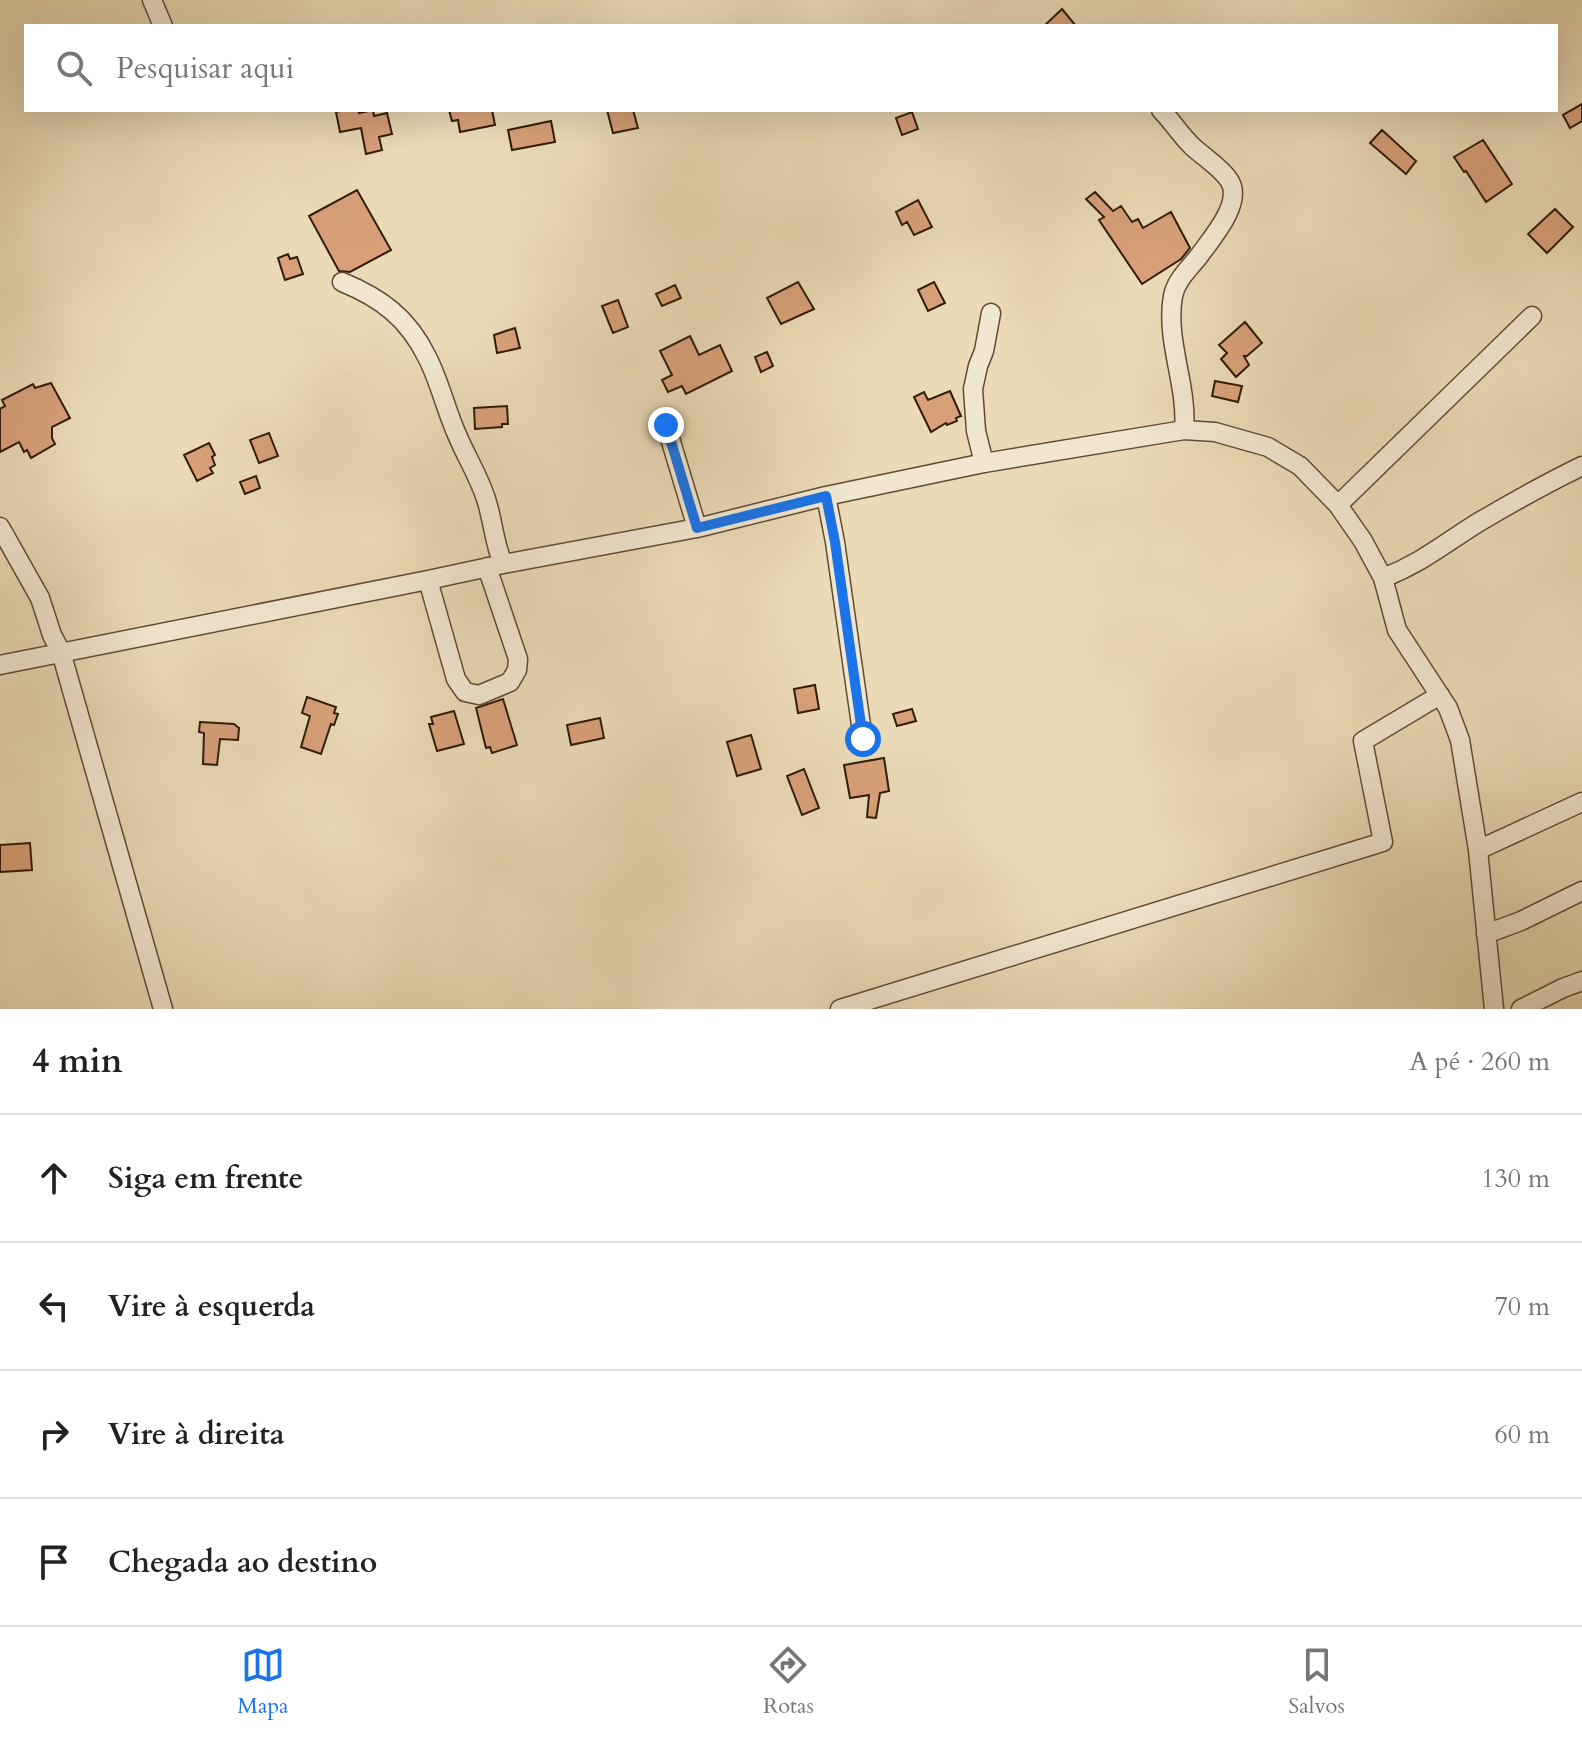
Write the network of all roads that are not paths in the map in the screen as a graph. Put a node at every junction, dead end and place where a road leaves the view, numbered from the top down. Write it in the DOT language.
graph roads {
  1 [pos="152,0"];
  2 [pos="162,24"];
  3 [pos="1163,112"];
  4 [pos="342,282"];
  5 [pos="991,313"];
  6 [pos="1532,316"];
  7 [pos="666,425"];
  8 [pos="1184,430"];
  9 [pos="984,463"];
  10 [pos="1582,466"];
  11 [pos="826,496"];
  12 [pos="1338,505"];
  13 [pos="0,527"];
  14 [pos="697,528"];
  15 [pos="495,566"];
  16 [pos="1383,578"];
  17 [pos="428,580"];
  18 [pos="61,652"];
  19 [pos="0,665"];
  20 [pos="1440,695"];
  21 [pos="863,739"];
  22 [pos="1582,802"];
  23 [pos="1478,850"];
  24 [pos="1582,891"];
  25 [pos="1486,934"];
  26 [pos="1582,981"];
  27 [pos="163,1009"];
  28 [pos="840,1009"];
  29 [pos="1494,1009"];
  30 [pos="1521,1009"];
  1 -- 2 [label="street"];
  3 -- 8 [label="street"];
  4 -- 15 [label="street"];
  5 -- 9 [label="street"];
  6 -- 12 [label="street"];
  7 -- 14 [label="street"];
  8 -- 9 [label="street"];
  8 -- 12 [label="street"];
  9 -- 11 [label="street"];
  10 -- 16 [label="street"];
  11 -- 14 [label="street"];
  11 -- 21 [label="street"];
  12 -- 16 [label="street"];
  13 -- 18 [label="street"];
  14 -- 15 [label="street"];
  15 -- 17 [label="street"];
  15 -- 17 [label="street"];
  16 -- 20 [label="street"];
  17 -- 18 [label="street"];
  18 -- 19 [label="street"];
  18 -- 27 [label="street"];
  20 -- 23 [label="street"];
  20 -- 28 [label="street"];
  22 -- 23 [label="street"];
  23 -- 25 [label="street"];
  24 -- 25 [label="street"];
  25 -- 29 [label="street"];
  26 -- 30 [label="street"];
}
